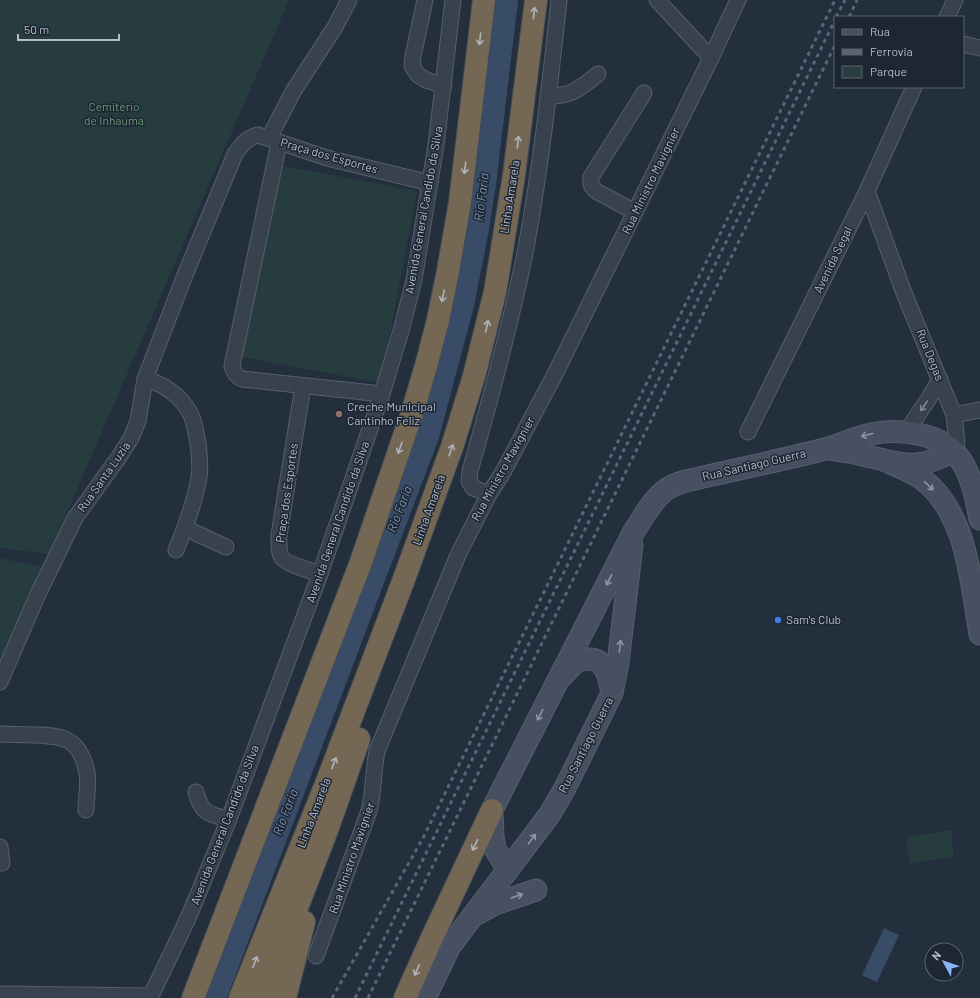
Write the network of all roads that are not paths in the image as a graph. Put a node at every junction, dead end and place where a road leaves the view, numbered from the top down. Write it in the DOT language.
graph roads {
  1 [pos="349,0"];
  2 [pos="425,0"];
  3 [pos="453,0"];
  4 [pos="484,0"];
  5 [pos="536,0"];
  6 [pos="559,0"];
  7 [pos="656,0"];
  8 [pos="738,0"];
  9 [pos="955,0"];
  10 [pos="947,16"];
  11 [pos="964,44"];
  12 [pos="980,48"];
  13 [pos="711,58"];
  14 [pos="598,74"];
  15 [pos="444,86"];
  16 [pos="914,88"];
  17 [pos="644,93"];
  18 [pos="548,96"];
  19 [pos="274,141"];
  20 [pos="235,154"];
  21 [pos="430,183"];
  22 [pos="867,191"];
  23 [pos="635,212"];
  24 [pos="145,379"];
  25 [pos="940,379"];
  26 [pos="303,386"];
  27 [pos="382,394"];
  28 [pos="980,410"];
  29 [pos="954,415"];
  30 [pos="748,432"];
  31 [pos="906,432"];
  32 [pos="827,449"];
  33 [pos="953,451"];
  34 [pos="884,460"];
  35 [pos="489,494"];
  36 [pos="980,519"];
  37 [pos="185,528"];
  38 [pos="633,533"];
  39 [pos="226,547"];
  40 [pos="176,550"];
  41 [pos="320,574"];
  42 [pos="404,579"];
  43 [pos="976,580"];
  44 [pos="980,634"];
  45 [pos="558,680"];
  46 [pos="0,682"];
  47 [pos="612,693"];
  48 [pos="0,734"];
  49 [pos="196,792"];
  50 [pos="86,810"];
  51 [pos="492,810"];
  52 [pos="229,819"];
  53 [pos="327,830"];
  54 [pos="0,847"];
  55 [pos="2,863"];
  56 [pos="508,870"];
  57 [pos="536,890"];
  58 [pos="472,916"];
  59 [pos="440,944"];
  60 [pos="316,956"];
  61 [pos="0,994"];
  62 [pos="193,996"];
  63 [pos="150,997"];
  64 [pos="240,998"];
  65 [pos="262,998"];
  66 [pos="285,998"];
  67 [pos="405,998"];
  68 [pos="425,998"];
  1 -- 19 [label="street"];
  2 -- 15 [label="street"];
  3 -- 15 [label="street, Avenida General Candido da Silva"];
  4 -- 62 [label="highway, one-way"];
  42 -- 5 [label="highway, Linha Amarela, one-way"];
  6 -- 18 [label="street"];
  7 -- 13 [label="street"];
  8 -- 13 [label="street, Rua Ministro Mavignier"];
  9 -- 10 [label="street"];
  11 -- 12 [label="street"];
  13 -- 23 [label="street, Rua Ministro Mavignier"];
  14 -- 18 [label="street"];
  15 -- 21 [label="street, Avenida General Candido da Silva"];
  16 -- 22 [label="street, Avenida Segal"];
  17 -- 23 [label="street"];
  18 -- 35 [label="street"];
  19 -- 20 [label="street, Praça dos Esportes"];
  19 -- 21 [label="street, Praça dos Esportes"];
  19 -- 26 [label="street"];
  20 -- 24 [label="street, Rua Santa Luzia"];
  21 -- 27 [label="street, Avenida General Candido da Silva"];
  22 -- 25 [label="street, Rua Degas"];
  22 -- 30 [label="street, Avenida Segal"];
  23 -- 35 [label="street, Rua Ministro Mavignier"];
  24 -- 37 [label="street"];
  24 -- 46 [label="street, Rua Santa Luzia"];
  25 -- 29 [label="street, Rua Degas"];
  25 -- 31 [label="street, one-way"];
  26 -- 27 [label="street"];
  26 -- 41 [label="street, Praça dos Esportes"];
  27 -- 41 [label="street, Avenida General Candido da Silva"];
  28 -- 29 [label="street"];
  29 -- 33 [label="street, Rua Degas"];
  31 -- 32 [label="main road, Rua Santiago Guerra, one-way"];
  31 -- 33 [label="main road, Rua Santiago Guerra"];
  32 -- 34 [label="main road, Rua Santiago Guerra"];
  32 -- 38 [label="main road, Rua Santiago Guerra"];
  33 -- 34 [label="main road"];
  33 -- 36 [label="main road"];
  34 -- 43 [label="main road, one-way"];
  35 -- 60 [label="street, Rua Ministro Mavignier"];
  37 -- 39 [label="street"];
  37 -- 40 [label="street"];
  38 -- 45 [label="main road, Rua Santiago Guerra, one-way"];
  47 -- 38 [label="main road, Rua Santiago Guerra, one-way"];
  41 -- 52 [label="street, Avenida General Candido da Silva"];
  42 -- 53 [label="highway"];
  64 -- 42 [label="highway, Linha Amarela, one-way"];
  43 -- 44 [label="main road"];
  45 -- 47 [label="main road"];
  45 -- 51 [label="main road, Rua Santiago Guerra, one-way"];
  56 -- 47 [label="main road, Rua Santiago Guerra, one-way"];
  48 -- 50 [label="street"];
  49 -- 52 [label="street"];
  51 -- 56 [label="main road"];
  51 -- 59 [label="highway, one-way"];
  52 -- 63 [label="street, Avenida General Candido da Silva"];
  53 -- 65 [label="highway"];
  53 -- 66 [label="highway"];
  54 -- 55 [label="street"];
  56 -- 58 [label="main road, Rua Santiago Guerra"];
  58 -- 57 [label="main road, one-way"];
  58 -- 59 [label="main road, Rua Santiago Guerra"];
  59 -- 67 [label="highway, one-way"];
  59 -- 68 [label="main road, Rua Santiago Guerra"];
  61 -- 63 [label="street"];
}
